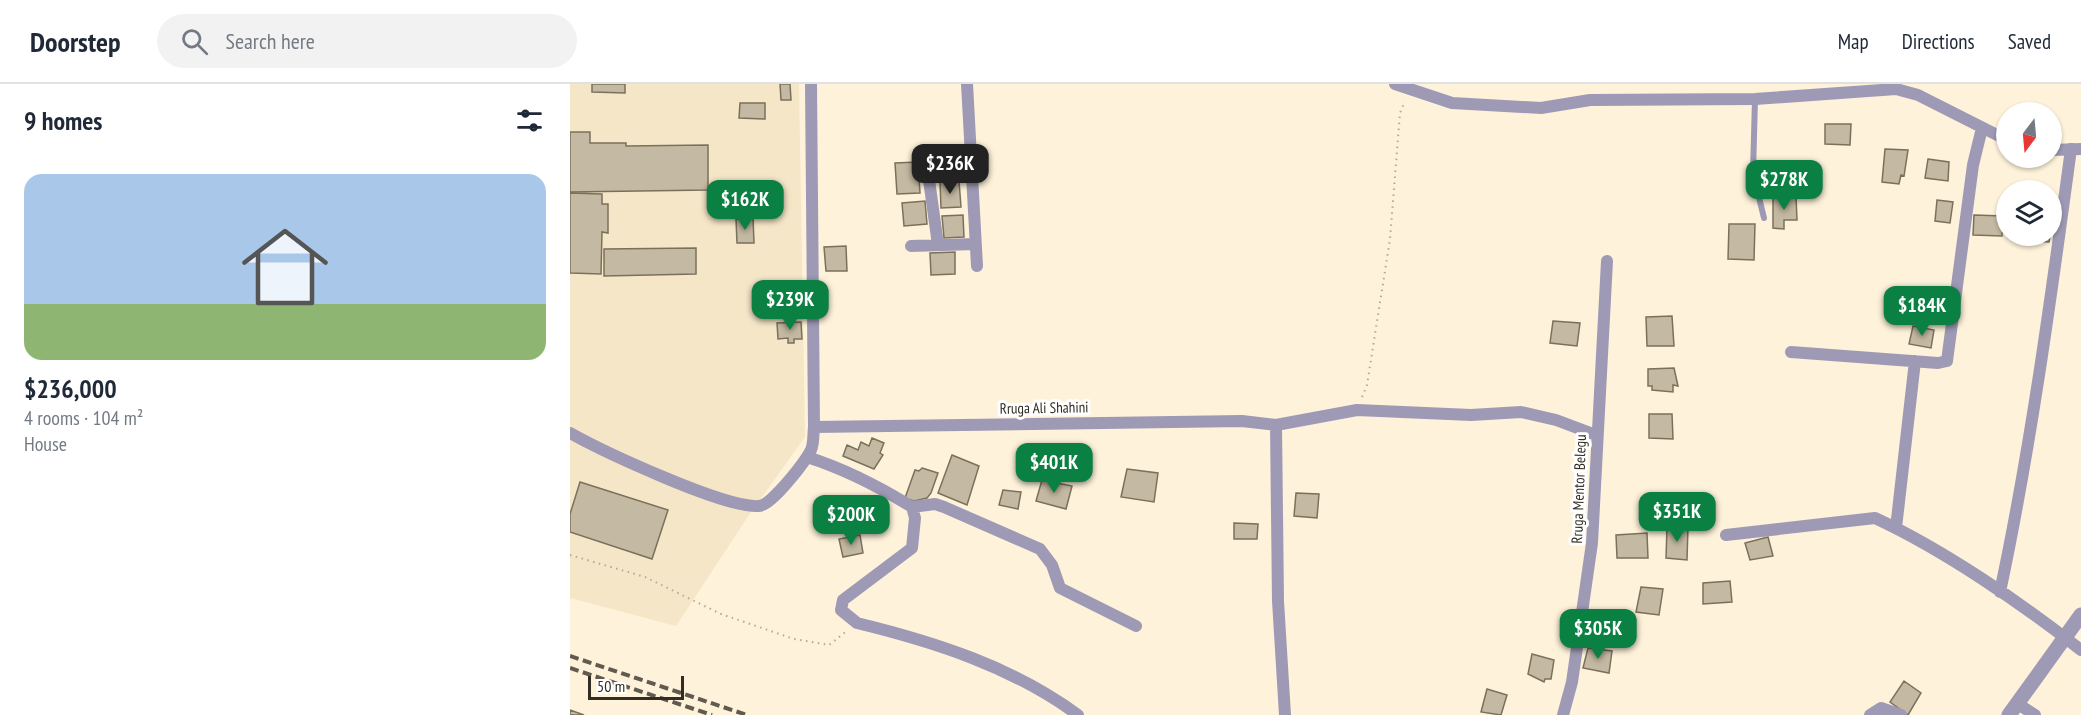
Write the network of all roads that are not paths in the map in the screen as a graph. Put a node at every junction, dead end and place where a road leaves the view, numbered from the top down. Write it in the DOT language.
graph roads {
  1 [pos="811,84"];
  2 [pos="967,84"];
  3 [pos="1395,84"];
  4 [pos="1884,87"];
  5 [pos="1755,99"];
  6 [pos="1982,128"];
  7 [pos="1996,135"];
  8 [pos="2076,149"];
  9 [pos="926,158"];
  10 [pos="1764,218"];
  11 [pos="975,244"];
  12 [pos="938,245"];
  13 [pos="911,246"];
  14 [pos="1606,261"];
  15 [pos="977,266"];
  16 [pos="1791,352"];
  17 [pos="1915,361"];
  18 [pos="1275,425"];
  19 [pos="814,427"];
  20 [pos="570,433"];
  21 [pos="1596,435"];
  22 [pos="807,457"];
  23 [pos="912,507"];
  24 [pos="1896,528"];
  25 [pos="1726,535"];
  26 [pos="2000,592"];
  27 [pos="2081,615"];
  28 [pos="1136,626"];
  29 [pos="2066,637"];
  30 [pos="2081,650"];
  31 [pos="2013,709"];
  32 [pos="1078,715"];
  33 [pos="1285,715"];
  34 [pos="1563,715"];
  35 [pos="1870,715"];
  36 [pos="1901,715"];
  37 [pos="2035,715"];
  1 -- 19 [label="street"];
  2 -- 11 [label="street"];
  3 -- 5 [label="street"];
  4 -- 5 [label="street"];
  4 -- 6 [label="street"];
  5 -- 10 [label="lane"];
  6 -- 7 [label="street"];
  6 -- 17 [label="street"];
  8 -- 26 [label="street"];
  9 -- 12 [label="street"];
  11 -- 12 [label="street"];
  11 -- 15 [label="street"];
  12 -- 13 [label="street"];
  14 -- 21 [label="street, Rruga Mentor Belegu"];
  16 -- 17 [label="street"];
  17 -- 24 [label="street"];
  18 -- 19 [label="street, Rruga Ali Shahini"];
  18 -- 21 [label="street, Rruga Ali Shahini"];
  18 -- 33 [label="street"];
  19 -- 22 [label="street"];
  20 -- 22 [label="street"];
  21 -- 34 [label="street, Rruga Mentor Belegu"];
  22 -- 23 [label="street"];
  23 -- 28 [label="street"];
  23 -- 32 [label="street"];
  24 -- 25 [label="street"];
  24 -- 26 [label="street"];
  26 -- 29 [label="street"];
  27 -- 29 [label="street"];
  29 -- 30 [label="street"];
  29 -- 31 [label="street"];
  31 -- 37 [label="street"];
  35 -- 36 [label="street"];
}
